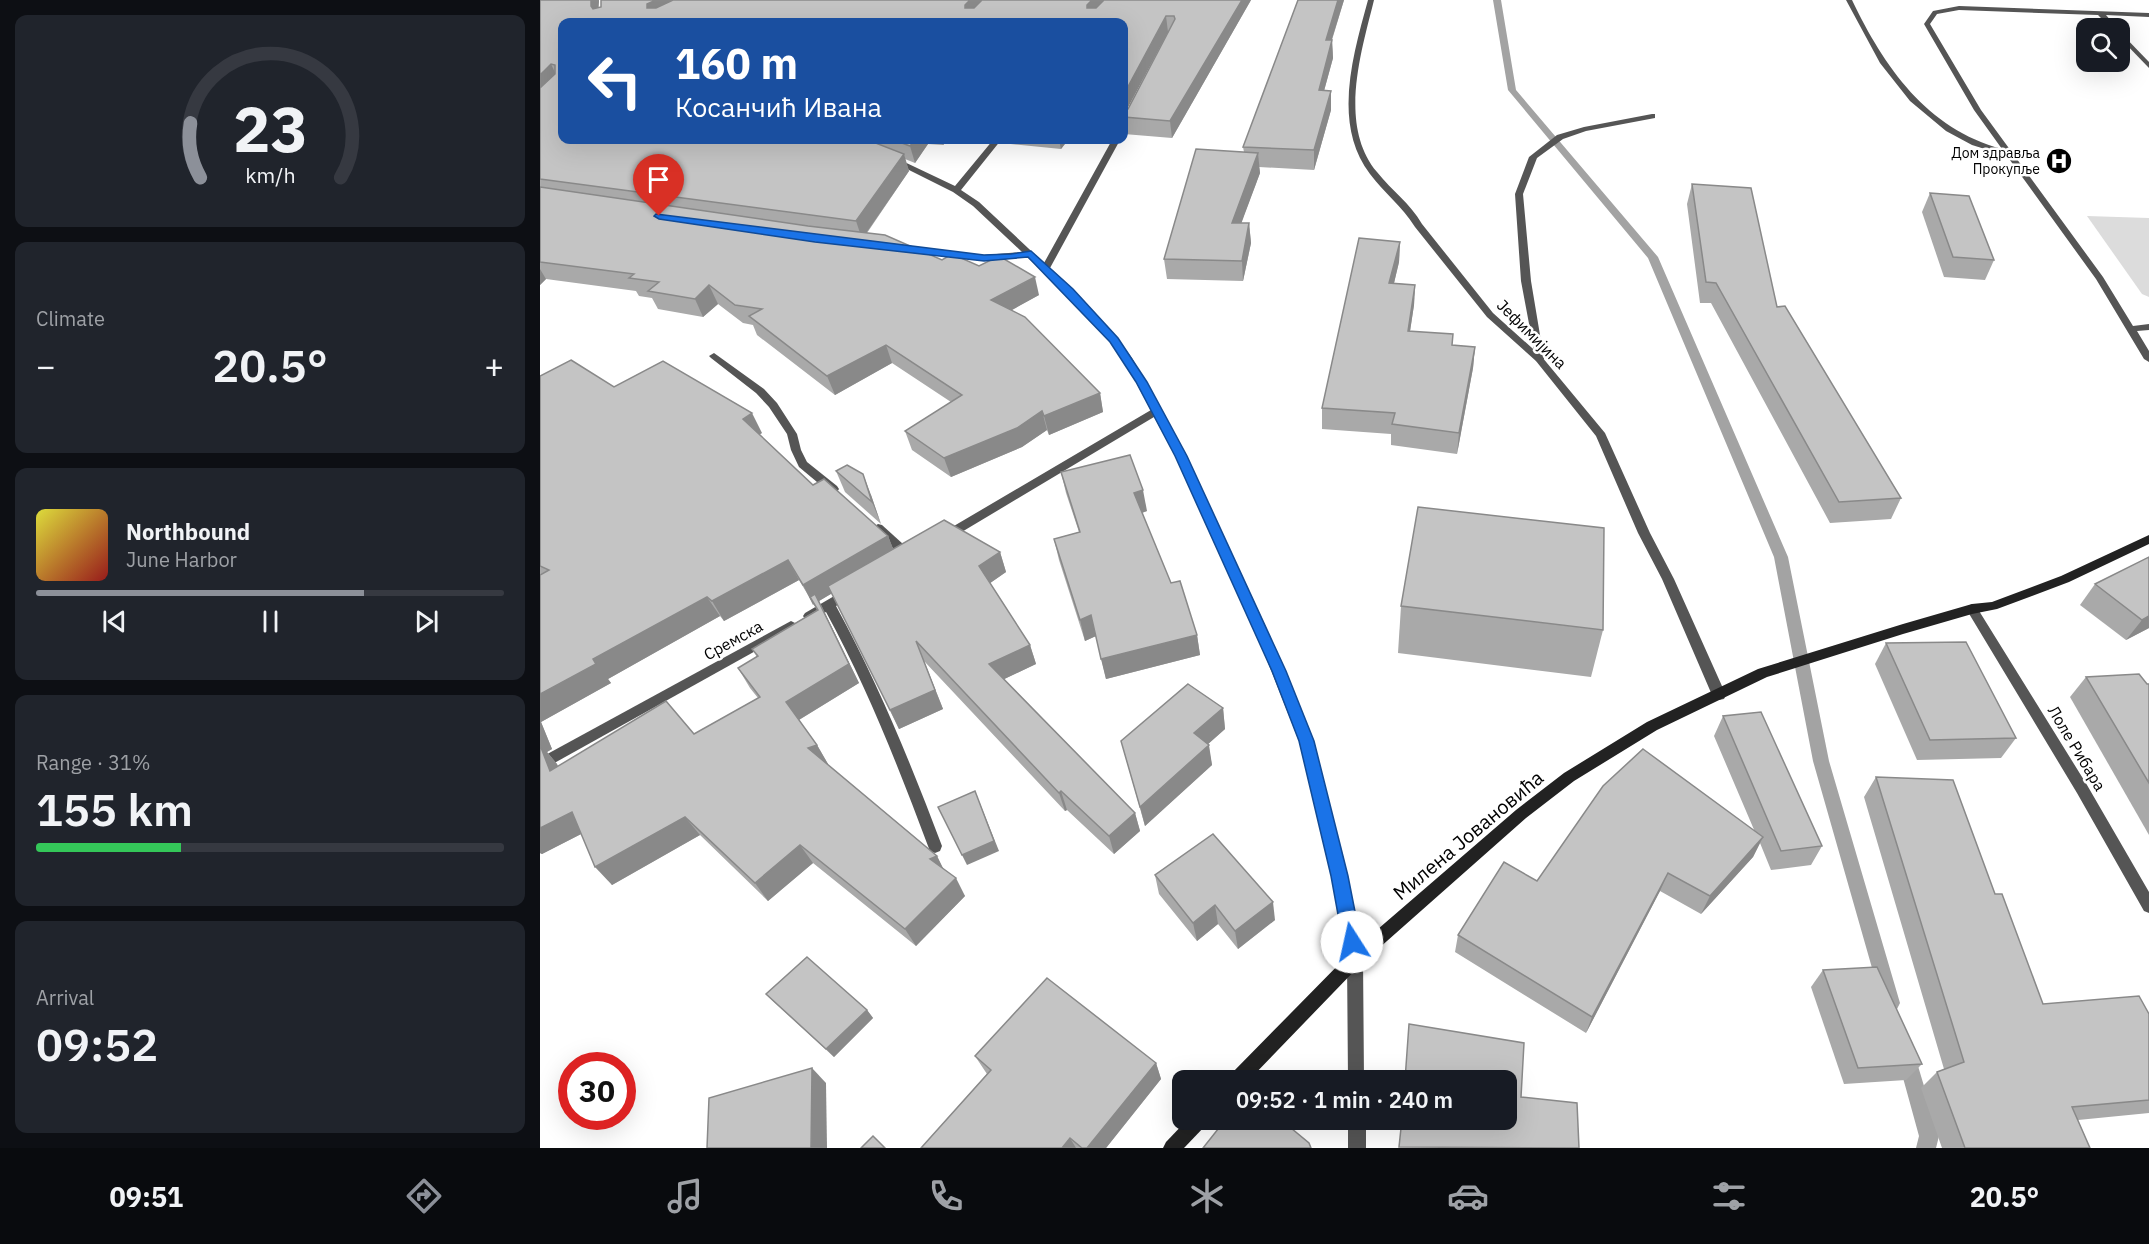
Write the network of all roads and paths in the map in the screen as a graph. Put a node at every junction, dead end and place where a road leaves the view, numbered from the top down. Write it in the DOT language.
graph roads {
  1 [pos="1371,0"];
  2 [pos="1849,0"];
  3 [pos="2100,13"];
  4 [pos="2149,15"];
  5 [pos="2105,18"];
  6 [pos="2130,45"];
  7 [pos="2149,66"];
  8 [pos="1652,116"];
  9 [pos="994,144"];
  10 [pos="1114,144"];
  11 [pos="2010,154"];
  12 [pos="881,155"];
  13 [pos="956,190"];
  14 [pos="897,248"];
  15 [pos="1031,254"];
  16 [pos="1046,268"];
  17 [pos="2149,327"];
  18 [pos="2131,329"];
  19 [pos="714,356"];
  20 [pos="1539,359"];
  21 [pos="2149,359"];
  22 [pos="1157,411"];
  23 [pos="844,499"];
  24 [pos="869,520"];
  25 [pos="2149,539"];
  26 [pos="859,587"];
  27 [pos="829,605"];
  28 [pos="1972,609"];
  29 [pos="1719,695"];
  30 [pos="540,765"];
  31 [pos="935,846"];
  32 [pos="2149,906"];
  33 [pos="1355,959"];
  34 [pos="1247,1070"];
  35 [pos="1356,1070"];
  36 [pos="1189,1130"];
  37 [pos="1357,1130"];
  38 [pos="1172,1148"];
  39 [pos="1357,1148"];
  1 -- 20 [label="street, Јефимијина"];
  2 -- 11 [label="street"];
  3 -- 4 [label="street"];
  3 -- 5 [label="street"];
  3 -- 11 [label="street"];
  6 -- 7 [label="street"];
  8 -- 20 [label="street"];
  9 -- 13 [label="street"];
  10 -- 16 [label="street"];
  11 -- 18 [label="street"];
  12 -- 13 [label="street"];
  13 -- 15 [label="street"];
  14 -- 15 [label="street"];
  15 -- 16 [label="street"];
  16 -- 22 [label="street"];
  17 -- 18 [label="street"];
  18 -- 21 [label="street"];
  19 -- 23 [label="street"];
  20 -- 29 [label="street, Јефимијина"];
  22 -- 24 [label="street"];
  22 -- 33 [label="street"];
  25 -- 28 [label="main road, Милена Јовановића"];
  26 -- 27 [label="street, Сремска"];
  27 -- 30 [label="street, Сремска"];
  27 -- 31 [label="street"];
  28 -- 29 [label="main road, Милена Јовановића"];
  28 -- 32 [label="street, Лоле Рибара"];
  29 -- 33 [label="main road, Милена Јовановића"];
  33 -- 34 [label="main road, Милена Јовановића"];
  33 -- 35 [label="street"];
  36 -- 38 [label="main road"];
  37 -- 39 [label="street"];
}
